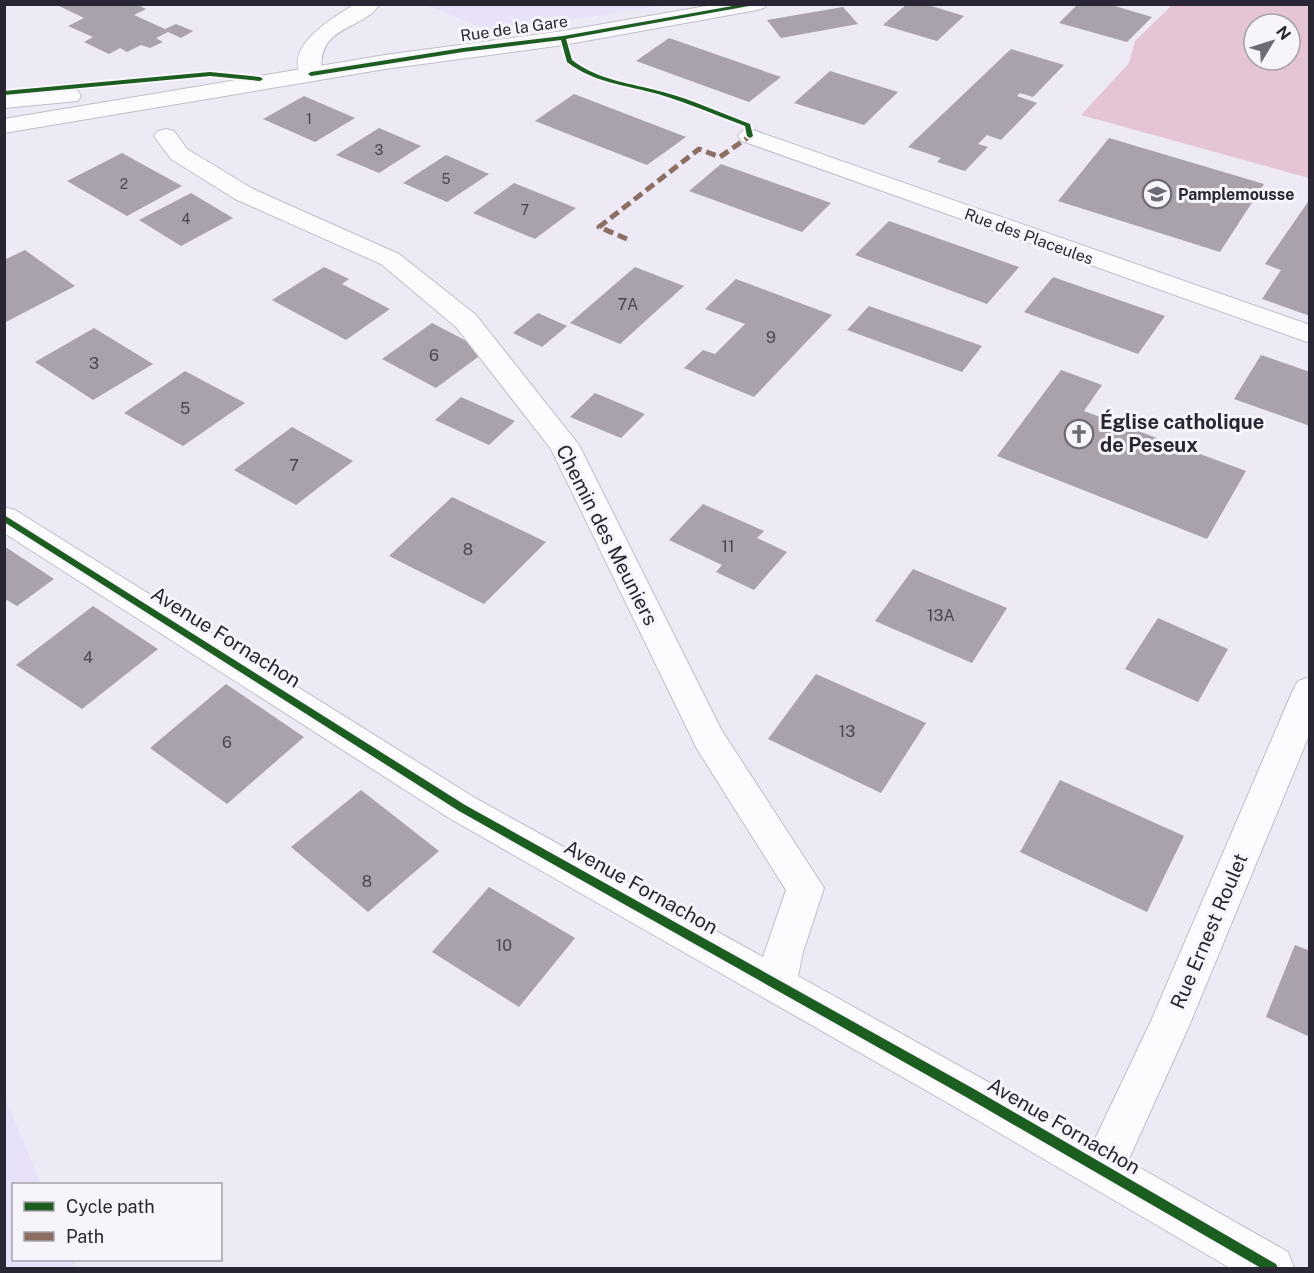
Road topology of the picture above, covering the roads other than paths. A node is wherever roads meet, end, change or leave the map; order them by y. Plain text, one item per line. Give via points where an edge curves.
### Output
1 (370, 4) edge
2 (757, 4) edge
3 (310, 74) junction
4 (4, 101) edge
5 (4, 126) edge
6 (166, 136) dead end
7 (750, 136) dead end
8 (1310, 335) edge
9 (4, 518) edge
10 (1310, 690) edge
11 (777, 984) junction
12 (1103, 1169) junction
13 (1272, 1269) edge

1 - 3 street via 322,36 310,50
2 - 3 street, Rue de la Gare via 563,38
3 - 4 street, Rue de la Gare
3 - 5 street, Rue de la Gare
6 - 11 street, Chemin des Meuniers via 178,154 244,194 390,259 466,321 564,445 709,739 805,888
7 - 8 street, Rue des Placeules
9 - 11 street, Avenue Fornachon via 462,808
10 - 12 street, Rue Ernest Roulet via 1169,1026
11 - 12 street, Avenue Fornachon
12 - 13 street, Avenue Fornachon

